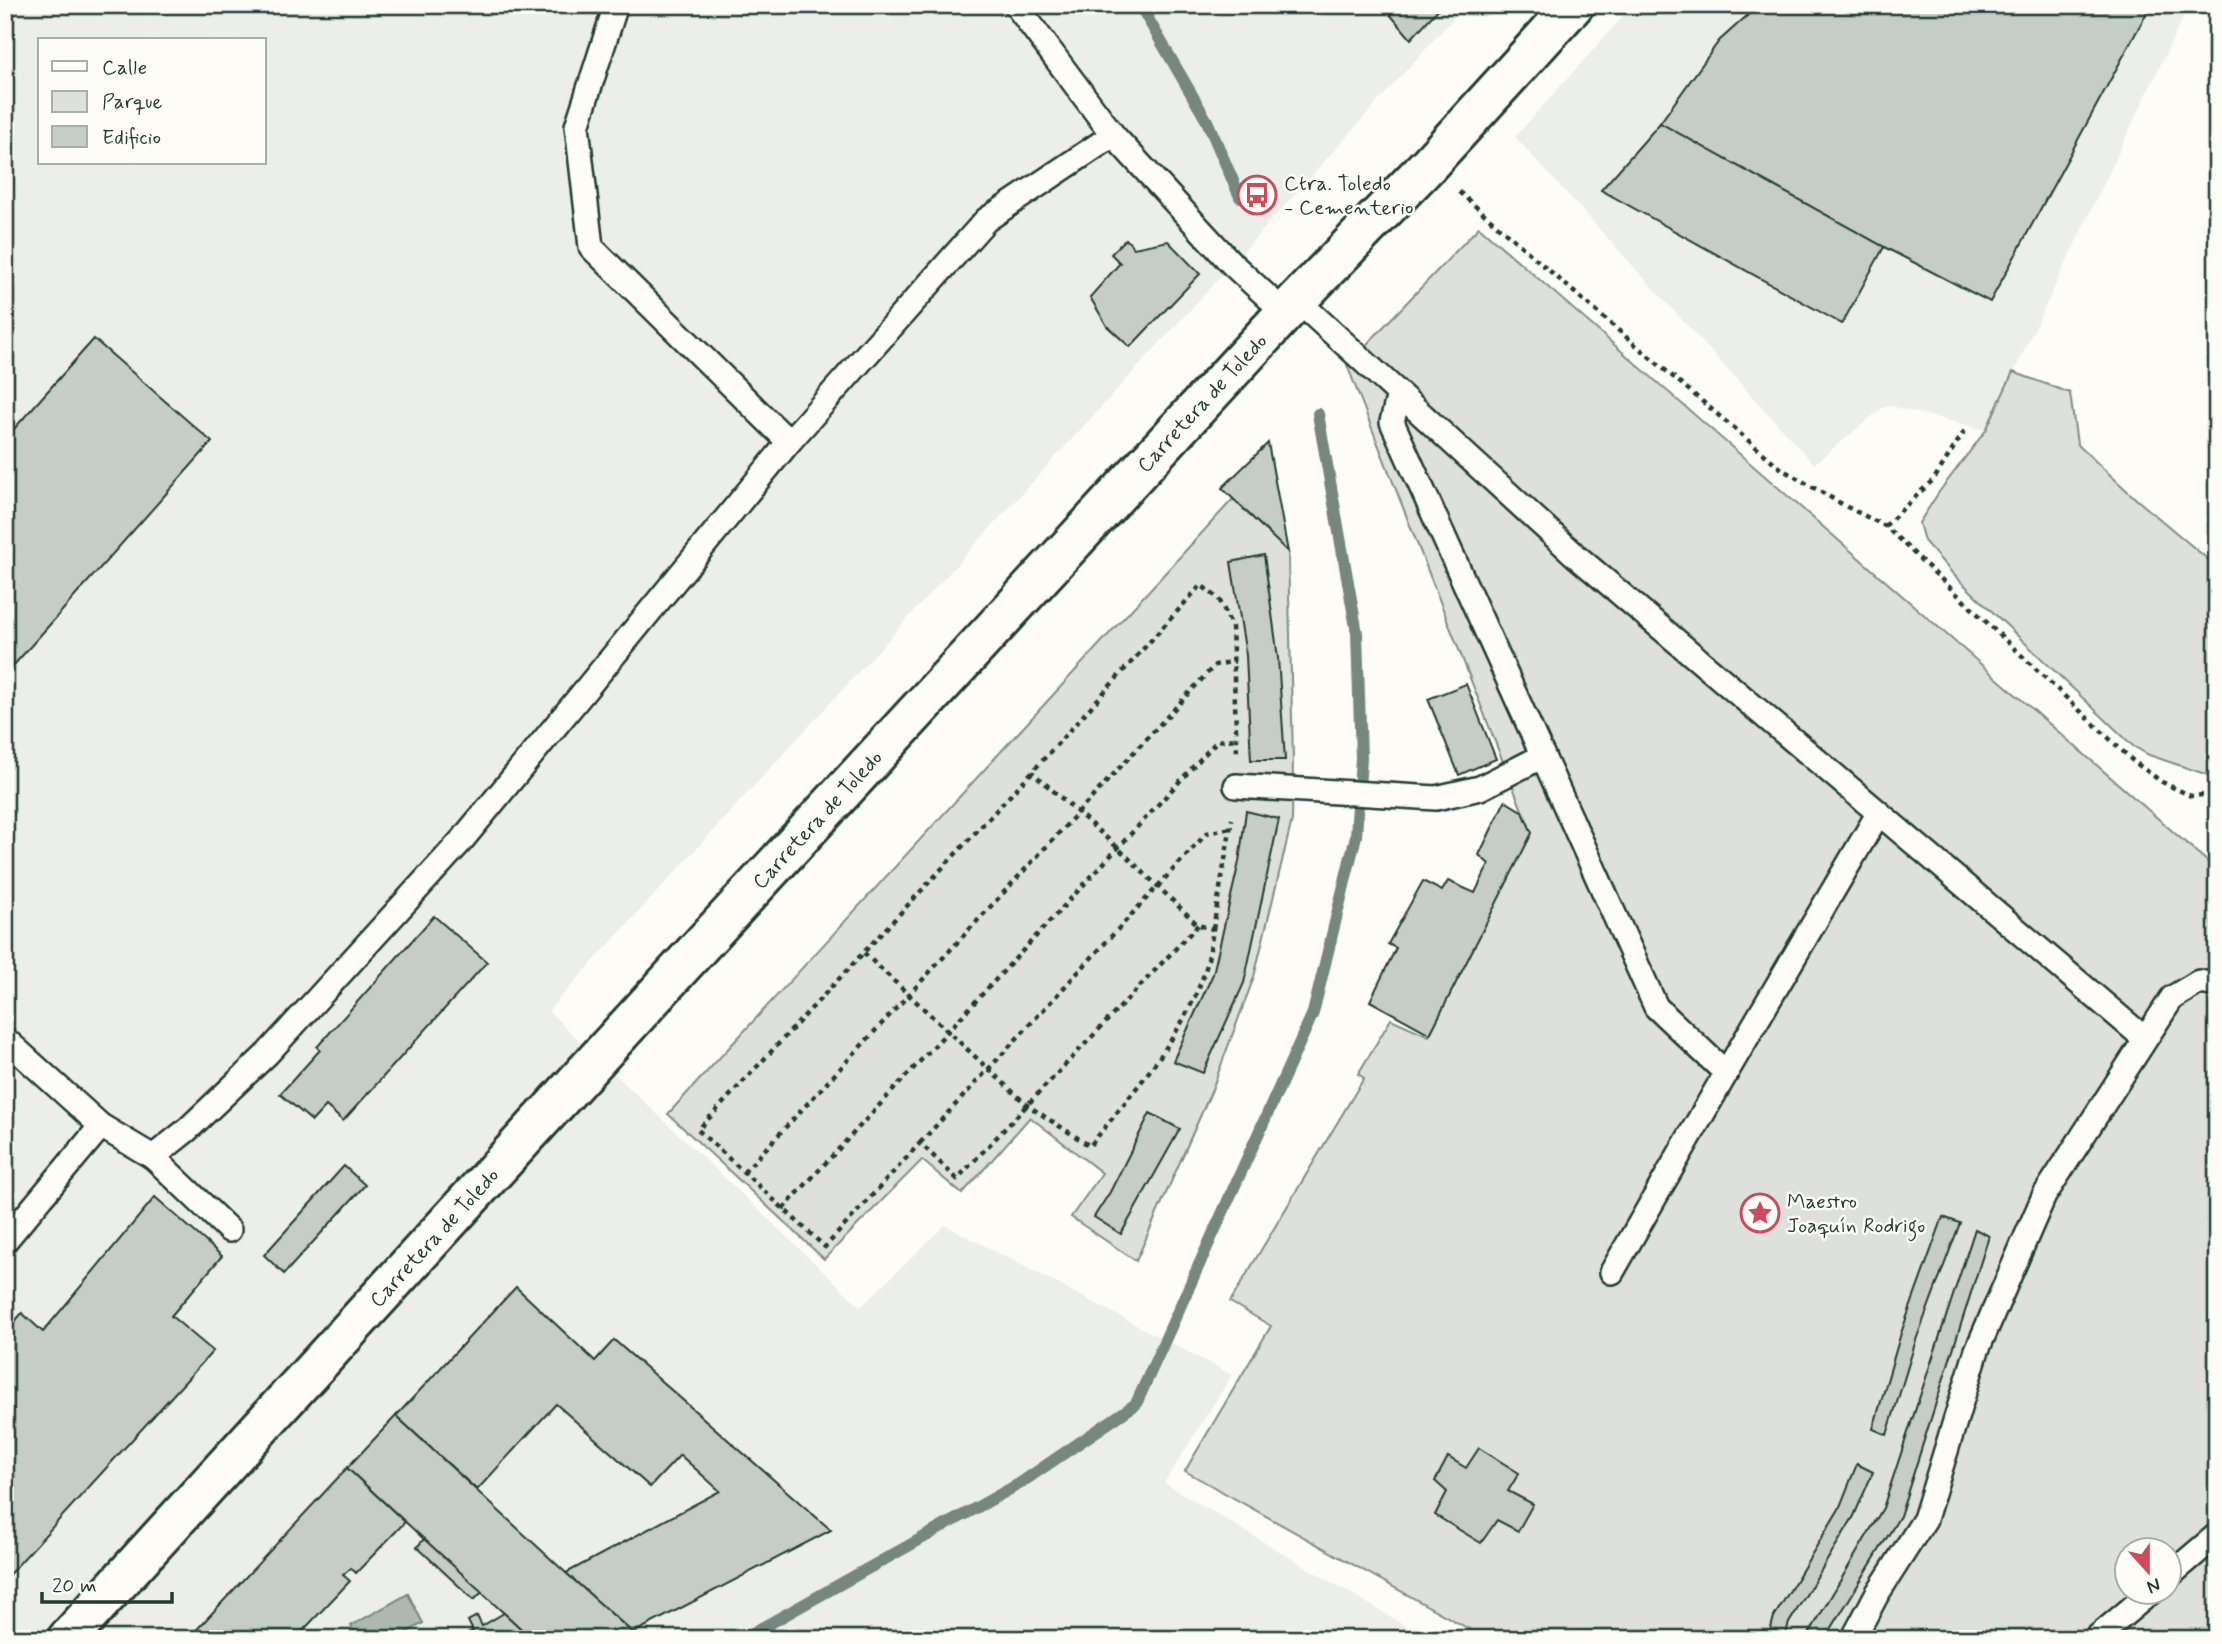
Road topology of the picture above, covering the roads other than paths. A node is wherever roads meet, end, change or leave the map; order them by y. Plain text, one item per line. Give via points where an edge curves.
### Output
1 (616, 5) edge
2 (1016, 5) edge
3 (1574, 5) edge
4 (1113, 135) junction
5 (1291, 306) junction
6 (1399, 394) junction
7 (789, 442) junction
8 (1543, 756) junction
9 (1236, 786) road end
10 (1878, 814) junction
11 (2217, 985) edge
12 (2144, 1038) junction
13 (5, 1039) edge
14 (1726, 1073) junction
15 (101, 1126) junction
16 (153, 1157) junction
17 (229, 1230) dead end
18 (5, 1241) edge
19 (1612, 1272) dead end
20 (2217, 1535) edge
21 (2184, 1563) edge
22 (2134, 1606) edge
23 (67, 1639) edge
24 (1853, 1639) edge
25 (2095, 1639) edge

1 - 7 lane via 577,126 591,247
2 - 4 lane
3 - 5 street, Carretera de Toledo
4 - 5 lane via 1232,264
4 - 7 lane via 986,219
5 - 6 lane
5 - 23 street, Carretera de Toledo
6 - 8 lane via 1392,422
6 - 10 lane via 1575,555
7 - 16 lane via 462,840 267,1054
8 - 9 lane via 1480,788 1436,799
8 - 14 lane via 1656,1007
10 - 12 lane
10 - 14 lane
11 - 12 lane via 2199,982 2172,998
12 - 24 lane via 2044,1196 1977,1350 1924,1519
13 - 15 lane
14 - 19 lane
15 - 16 lane
15 - 18 lane
16 - 17 lane
20 - 21 lane
22 - 25 lane

